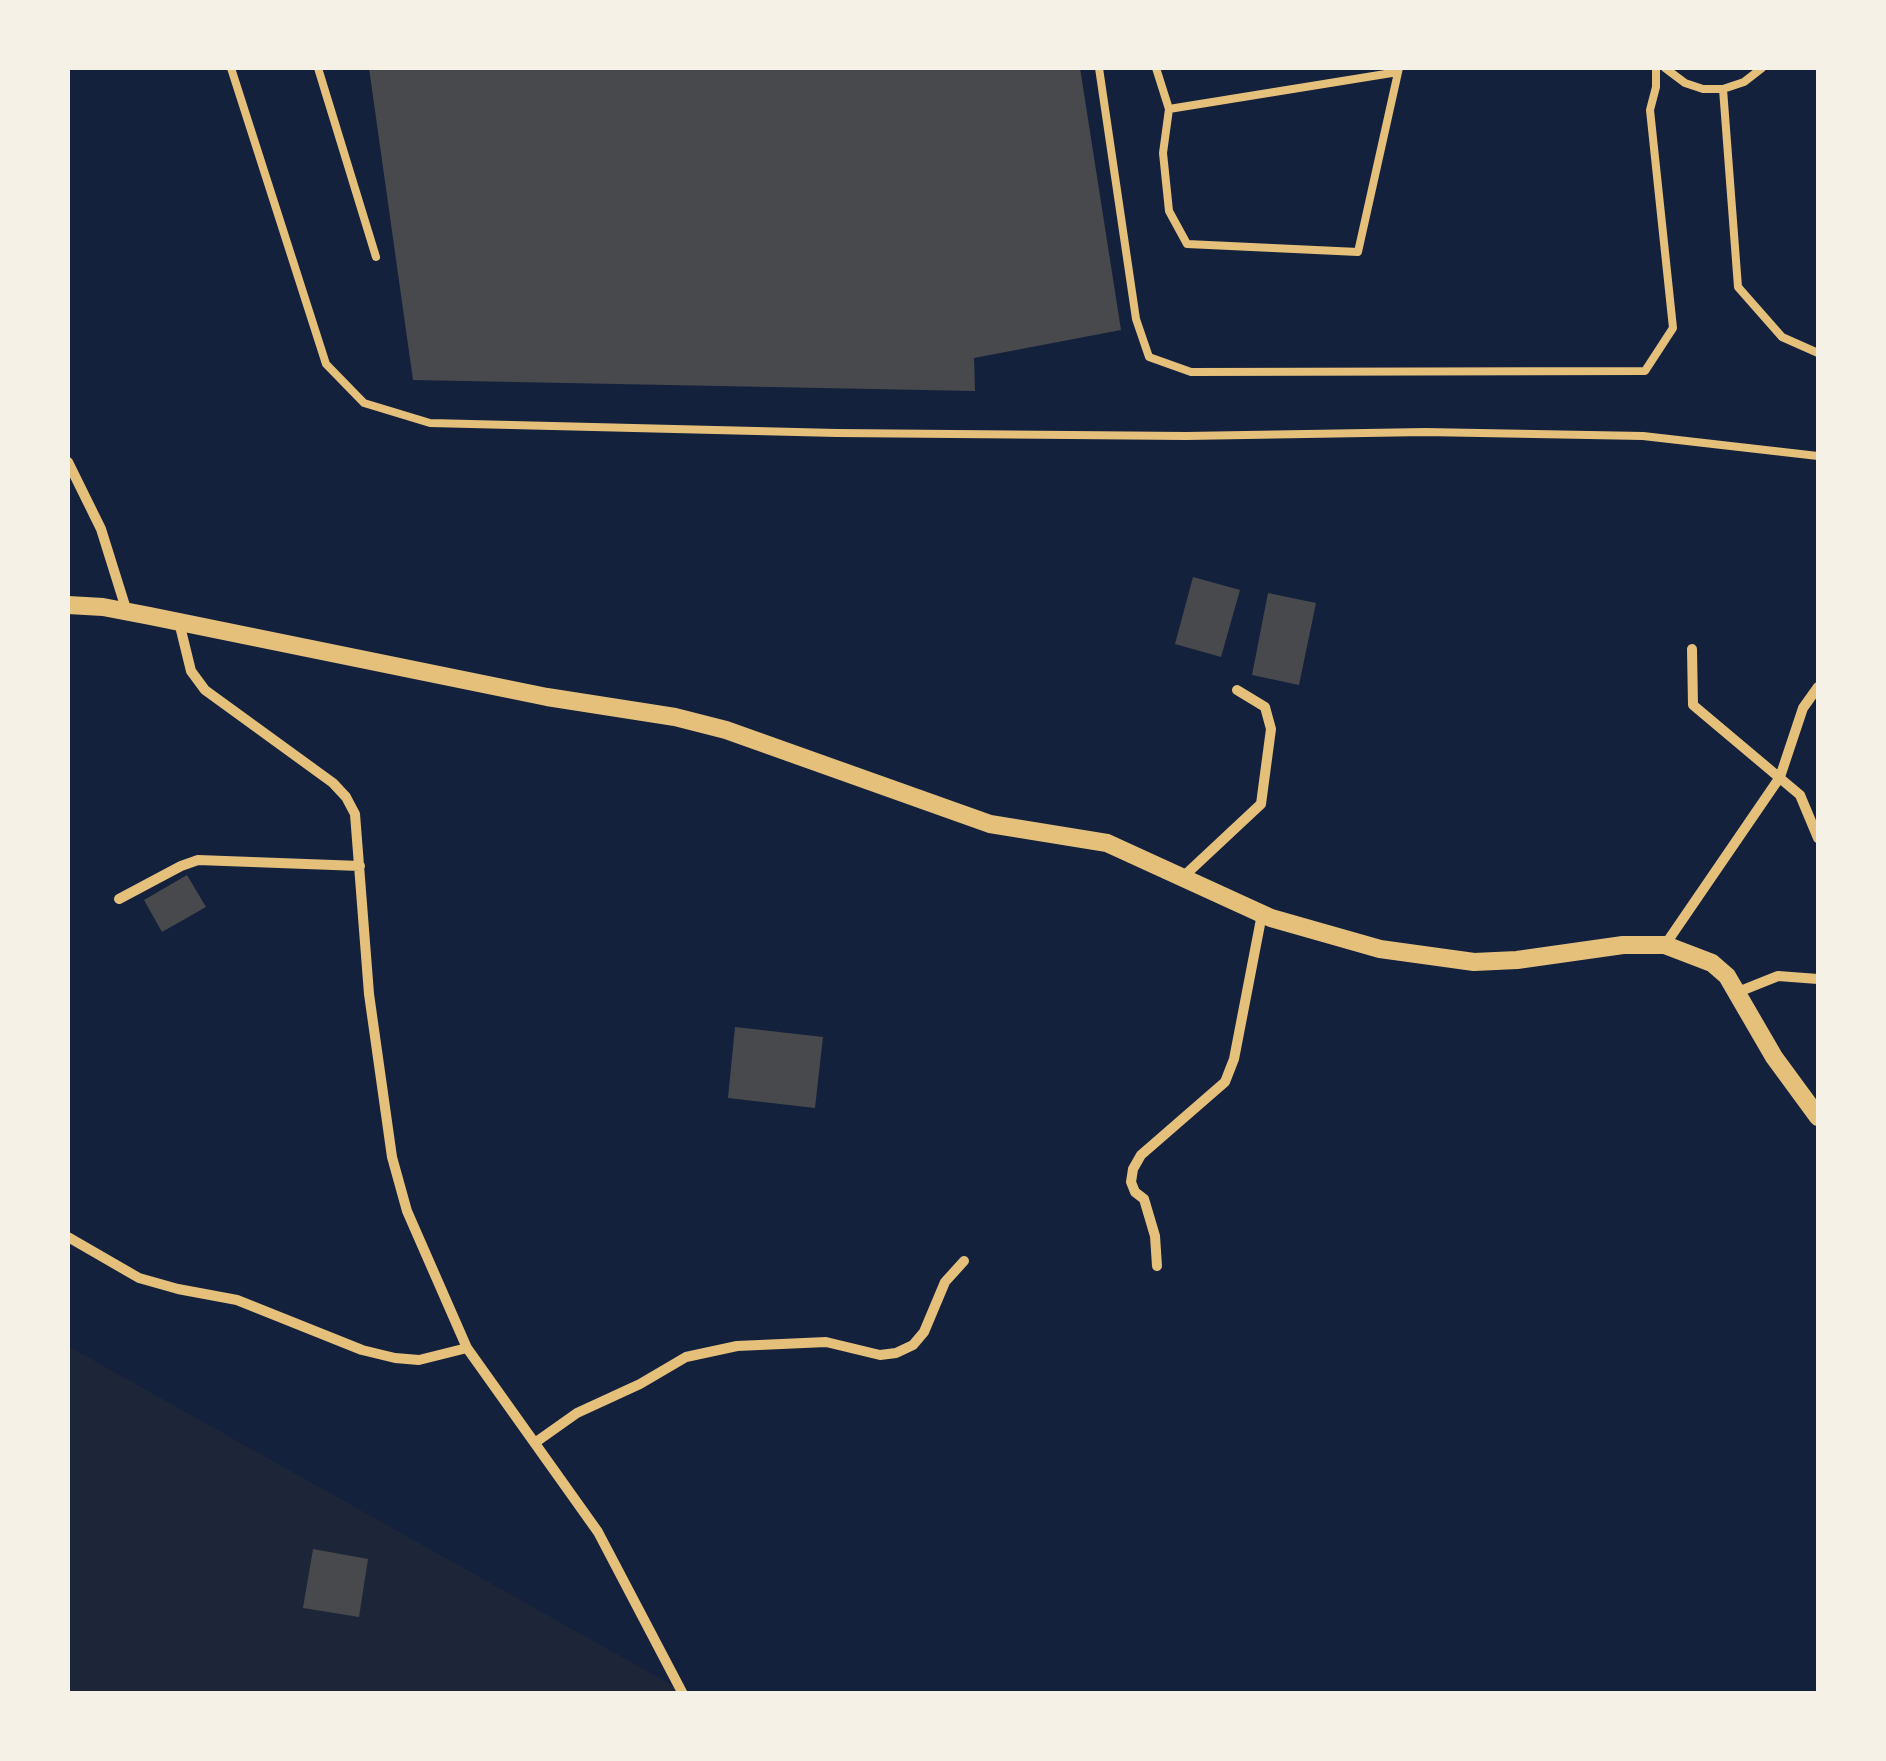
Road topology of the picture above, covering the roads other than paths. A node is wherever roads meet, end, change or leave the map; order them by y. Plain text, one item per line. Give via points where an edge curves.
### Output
1 (231, 68) edge
2 (318, 68) edge
3 (1099, 68) edge
4 (1156, 68) edge
5 (1656, 68) edge
6 (1665, 68) edge
7 (1762, 68) edge
8 (1399, 70) edge
9 (1723, 89) junction
10 (1169, 109) junction
11 (376, 257) dead end
12 (1818, 354) edge
13 (1818, 456) edge
14 (68, 462) edge
15 (68, 606) edge
16 (127, 612) junction
17 (179, 622) junction
18 (1692, 648) dead end
19 (1818, 688) edge
20 (1237, 690) dead end
21 (1780, 777) junction
22 (1818, 838) edge
23 (360, 866) junction
24 (1184, 876) junction
25 (119, 899) dead end
26 (1262, 914) junction
27 (1665, 945) junction
28 (1818, 979) edge
29 (1738, 992) junction
30 (1818, 1117) edge
31 (68, 1237) edge
32 (964, 1262) dead end
33 (1157, 1266) dead end
34 (466, 1348) junction
35 (536, 1442) junction
36 (683, 1694) edge

1 - 13 lane via 326,364 364,403 430,422 837,433 1643,436
2 - 11 lane
3 - 5 lane via 1136,320 1149,358 1191,372 1230,372 1645,371 1673,328 1650,110
4 - 10 lane
6 - 9 lane via 1685,83
7 - 9 lane
8 - 10 lane
8 - 10 lane via 1358,252 1187,244 1169,211 1163,153
9 - 12 lane via 1738,287 1782,337
14 - 16 street via 102,528
15 - 16 street
16 - 17 street
17 - 23 street via 191,672 205,690 346,797 358,829
17 - 24 street via 676,717 990,824 1107,843
18 - 21 street via 1693,705
19 - 21 street via 1803,708
20 - 24 street via 1264,708 1271,730 1261,804
21 - 22 street via 1800,795
21 - 27 street
23 - 25 street via 198,860
23 - 34 street via 369,994 398,1187
24 - 26 street
26 - 27 street via 1328,936 1456,960
26 - 33 street via 1224,1082 1140,1155 1133,1169 1134,1192 1144,1200 1155,1236
27 - 29 street via 1712,963
28 - 29 street via 1778,976
29 - 30 street via 1774,1058
31 - 34 street via 139,1278 237,1300 362,1350 420,1360
32 - 35 street via 946,1282 924,1332 896,1354 826,1342 737,1346 686,1357 577,1413
34 - 35 street
35 - 36 street via 598,1532

